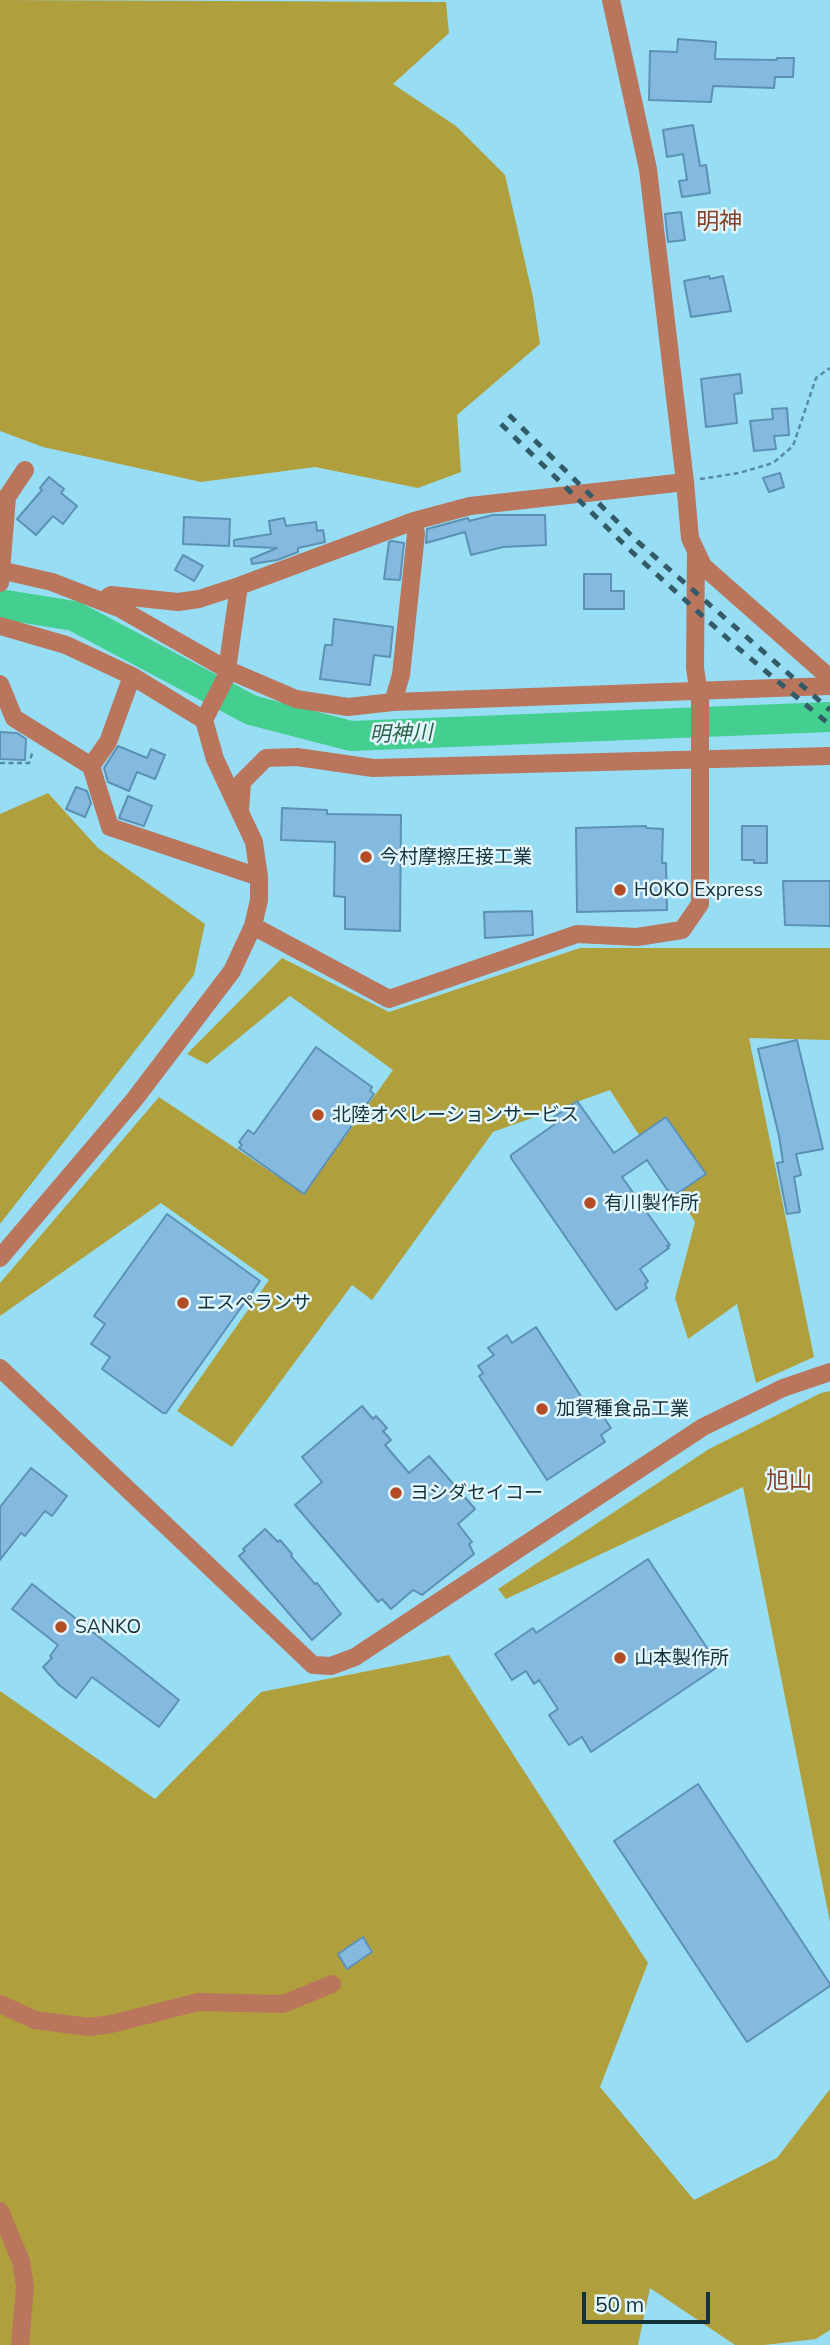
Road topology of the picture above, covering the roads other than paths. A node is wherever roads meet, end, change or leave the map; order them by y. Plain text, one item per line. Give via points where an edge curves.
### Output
1 (611, 0) edge
2 (25, 470) dead end
3 (685, 482) junction
4 (414, 521) junction
5 (2, 549) edge
6 (696, 552) junction
7 (1, 574) edge
8 (239, 586) junction
9 (103, 601) junction
10 (0, 626) edge
11 (226, 673) junction
12 (132, 676) junction
13 (830, 678) edge
14 (0, 684) edge
15 (830, 686) edge
16 (699, 696) junction
17 (393, 702) junction
18 (204, 720) junction
19 (701, 750) junction
20 (830, 756) edge
21 (91, 766) junction
22 (240, 811) junction
23 (259, 877) junction
24 (253, 926) junction
25 (0, 1258) edge
26 (0, 1368) edge
27 (830, 1372) edge
28 (332, 1984) dead end
29 (0, 2004) edge
30 (0, 2211) edge
31 (20, 2345) edge

1 - 3 street via 648,170
2 - 5 street via 7,497
3 - 4 street via 470,506
3 - 6 street via 690,538
4 - 8 street
4 - 17 street via 401,675
5 - 7 street
6 - 13 street via 703,566
6 - 16 street
7 - 9 street via 52,582
8 - 9 street via 178,602 111,595
8 - 11 street
9 - 11 street
10 - 12 street via 66,645
11 - 17 street via 296,699 348,707
11 - 18 street
12 - 18 street
12 - 21 street via 107,742
14 - 21 street via 14,718
15 - 16 street
16 - 17 street
16 - 19 street
18 - 22 street via 215,759
19 - 20 street
19 - 22 street via 373,768 297,757 266,758 242,782
19 - 24 street via 701,904 682,930 637,937 577,934 389,999
21 - 23 street via 110,827
22 - 23 street via 254,842
23 - 24 street
24 - 25 street via 232,971 134,1100
26 - 27 street via 313,1665 331,1666 355,1657 703,1427 783,1388
28 - 29 street via 283,2004 198,2002 89,2027 35,2020
30 - 31 street via 21,2261 25,2287

